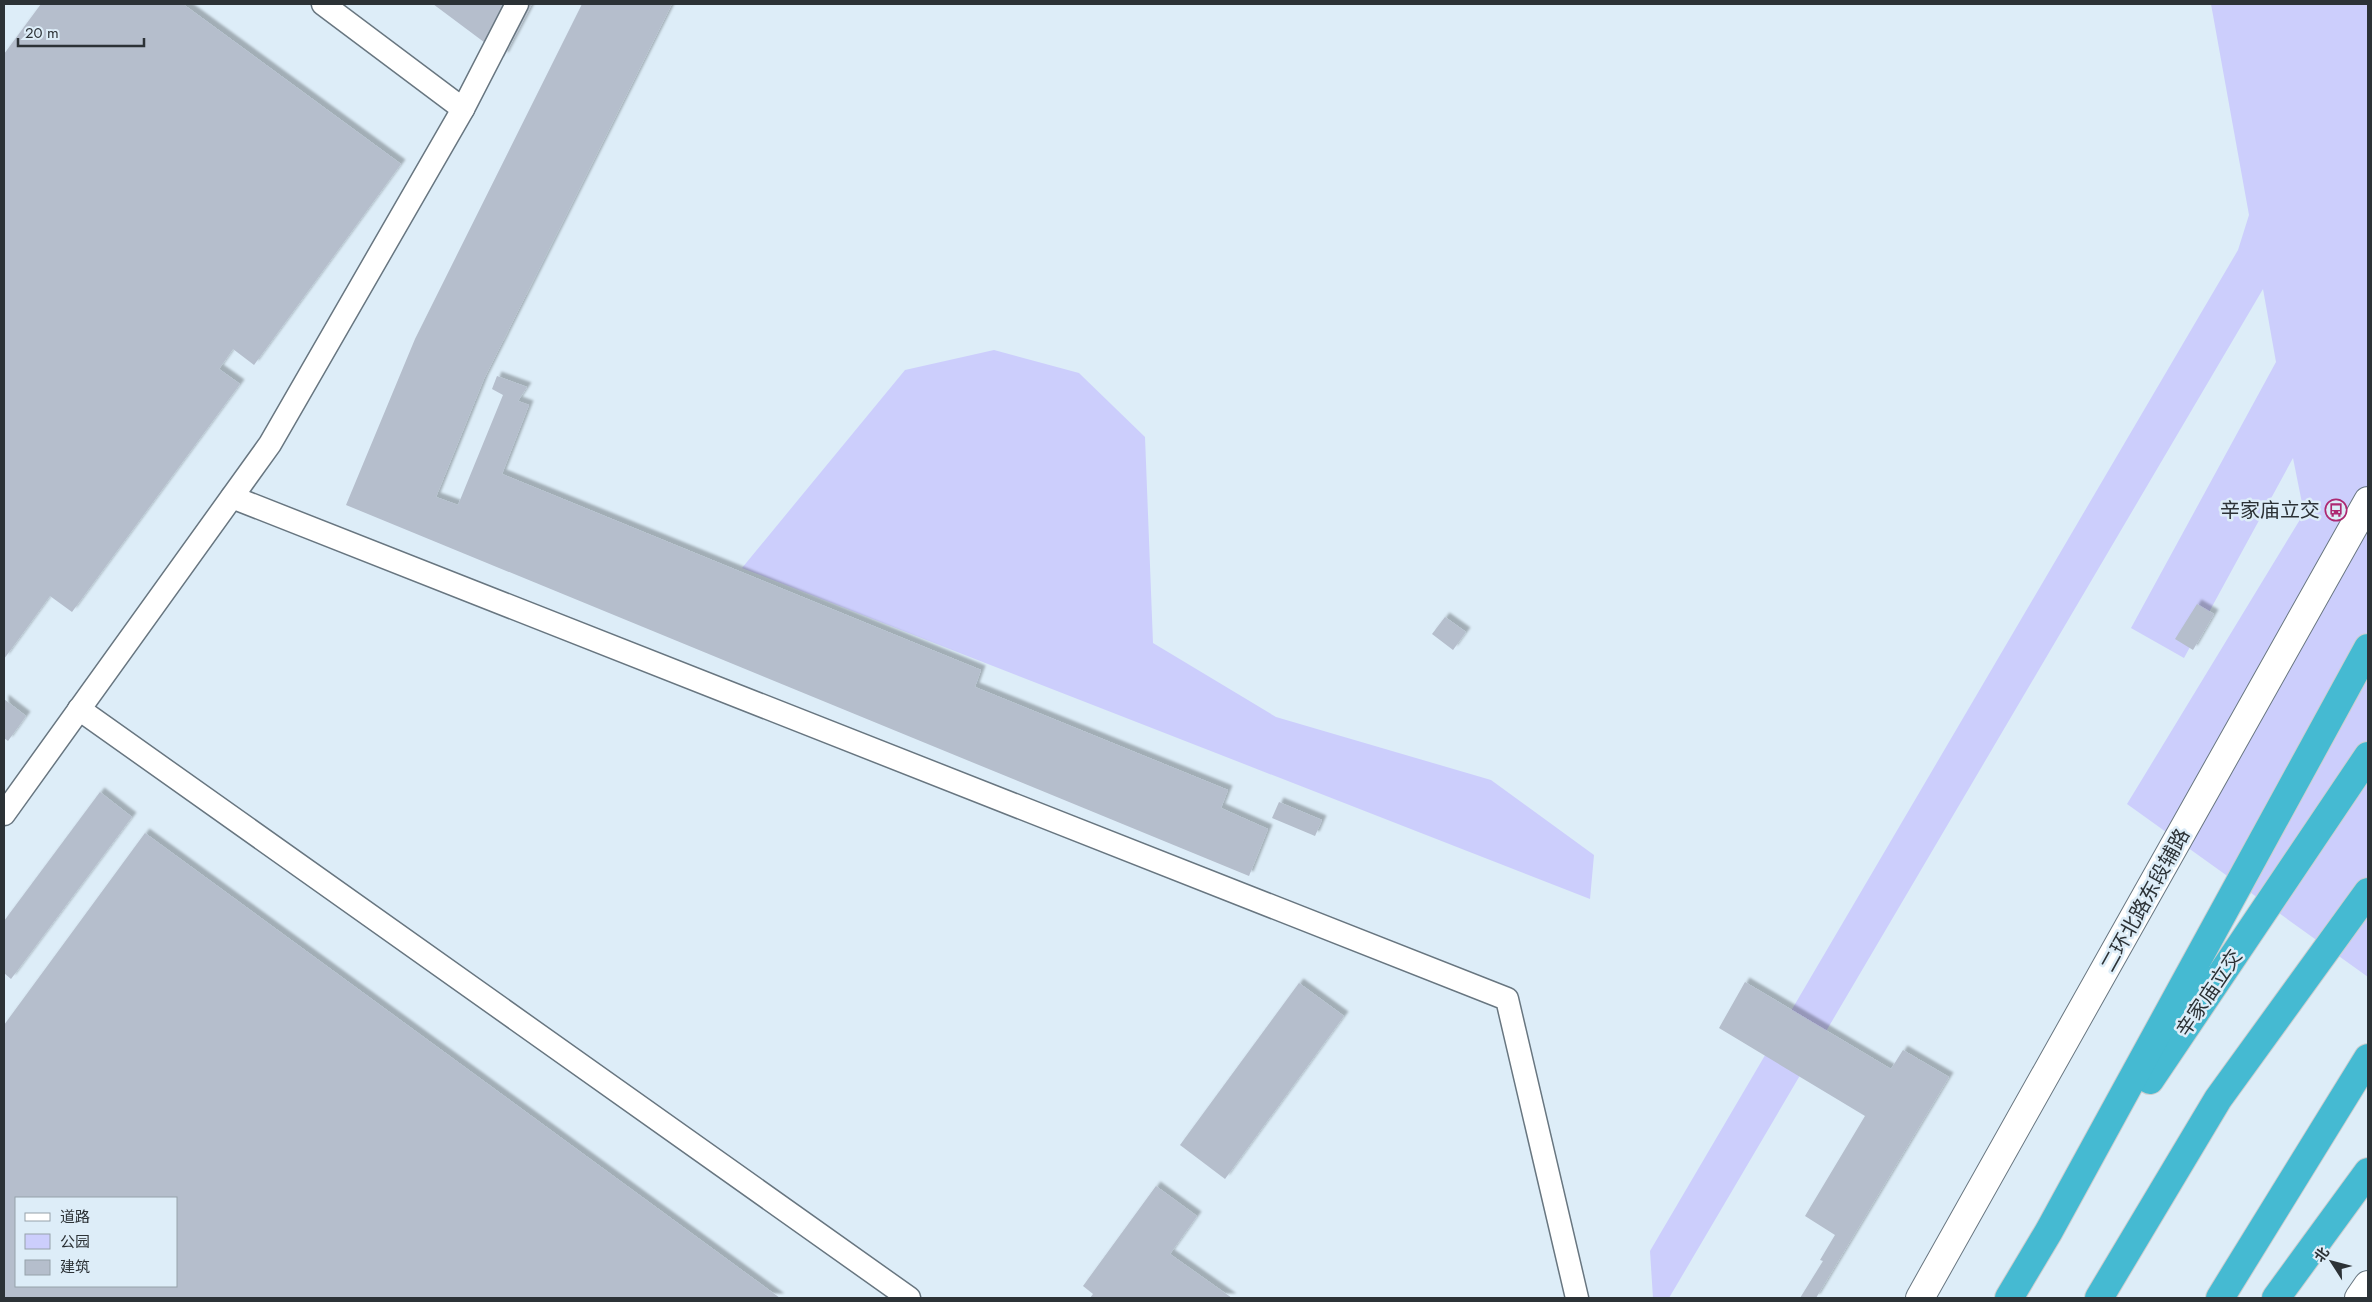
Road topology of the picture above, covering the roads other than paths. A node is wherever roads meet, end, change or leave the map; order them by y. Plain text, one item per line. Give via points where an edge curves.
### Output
1 (323, 4) edge
2 (517, 4) edge
3 (463, 109) junction
4 (232, 497) junction
5 (2368, 501) edge
6 (2368, 648) edge
7 (79, 709) junction
8 (2368, 756) edge
9 (4, 814) edge
10 (2368, 892) edge
11 (2368, 1058) edge
12 (2368, 1172) edge
13 (2049, 1231) junction
14 (2368, 1285) edge
15 (909, 1298) edge
16 (1577, 1298) edge
17 (1920, 1298) edge
18 (2009, 1298) edge
19 (2099, 1298) edge
20 (2220, 1298) edge
21 (2276, 1298) edge
22 (2359, 1298) edge

1 - 3 lane
2 - 3 lane
3 - 4 lane via 270,444
4 - 7 lane
4 - 16 lane via 1507,999
5 - 17 main road, 二环北路东段辅路
6 - 13 highway
7 - 9 lane
7 - 15 lane
8 - 13 highway, 辛家庙立交
10 - 19 highway via 2218,1099
11 - 20 highway
12 - 21 highway
13 - 18 highway
14 - 22 main road

